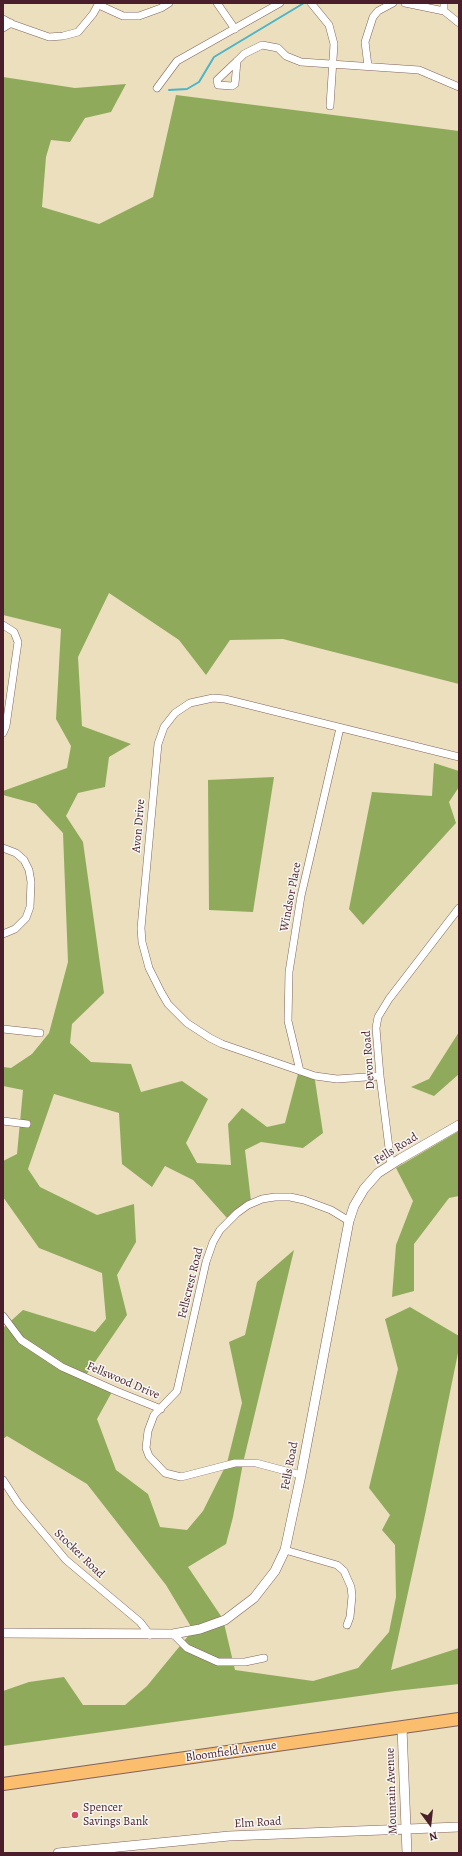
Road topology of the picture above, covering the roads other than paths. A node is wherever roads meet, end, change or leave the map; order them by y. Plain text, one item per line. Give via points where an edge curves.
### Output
1 (169, 3) edge
2 (217, 3) edge
3 (280, 3) edge
4 (311, 3) edge
5 (393, 3) edge
6 (405, 3) edge
7 (444, 3) edge
8 (99, 4) edge
9 (444, 11) junction
10 (3, 19) edge
11 (11, 23) junction
12 (459, 23) edge
13 (3, 28) edge
14 (235, 29) junction
15 (237, 61) dead end
16 (333, 63) junction
17 (368, 66) junction
18 (459, 87) edge
19 (157, 88) dead end
20 (330, 106) dead end
21 (3, 625) edge
22 (340, 728) junction
23 (3, 733) edge
24 (459, 757) edge
25 (3, 848) edge
26 (459, 908) edge
27 (3, 934) edge
28 (3, 1029) edge
29 (40, 1034) dead end
30 (300, 1071) junction
31 (380, 1076) junction
32 (3, 1121) edge
33 (27, 1124) dead end
34 (459, 1125) edge
35 (391, 1164) junction
36 (349, 1221) junction
37 (3, 1316) edge
38 (161, 1409) junction
39 (301, 1475) junction
40 (3, 1480) edge
41 (285, 1550) junction
42 (347, 1625) dead end
43 (3, 1633) edge
44 (173, 1634) junction
45 (150, 1635) junction
46 (264, 1658) dead end
47 (459, 1720) edge
48 (402, 1728) junction
49 (3, 1784) edge
50 (459, 1827) edge
51 (406, 1830) junction
52 (58, 1853) edge
53 (407, 1853) edge

1 - 8 street via 139,16 122,16
2 - 14 street
3 - 14 street
4 - 16 street via 329,25 334,44
5 - 17 street via 373,16 365,42
6 - 9 street
7 - 9 street
8 - 11 street via 78,32 63,36 49,37
9 - 12 street
10 - 11 street
11 - 13 street
14 - 19 street via 177,60
15 - 16 street via 244,54 262,45 278,48 286,56 301,62
16 - 17 street
16 - 20 street
17 - 18 street via 419,70
21 - 23 street via 14,632 18,642
22 - 24 street, Avon Drive
22 - 30 street, Windsor Place via 301,896 289,972 288,1021
22 - 30 street, Avon Drive via 225,699 207,698 190,703 171,718 161,733 157,750 141,928 145,955 153,978 168,1004 198,1031 222,1044
25 - 27 street via 16,853 24,860 31,882 30,907 26,918 15,930
26 - 31 street, Devon Road via 378,1017 376,1028
28 - 29 street
30 - 31 street, Avon Drive via 337,1079
31 - 35 street, Devon Road
32 - 33 street
34 - 35 street, Fells Road
35 - 36 street, Fells Road via 364,1189
36 - 38 street, Fellscrest Road via 331,1210 283,1196 255,1202 242,1209 220,1230 208,1256 177,1391
36 - 39 street, Fells Road
37 - 38 street, Fellswood Drive via 21,1340 62,1367
38 - 39 street, Fellswood Drive via 154,1415 148,1430 146,1448 149,1456 165,1473 181,1477 235,1463 256,1463
39 - 41 street, Fells Road
40 - 45 street, Stocker Road via 18,1503 66,1560 140,1622
41 - 42 street via 337,1566 344,1572 352,1596
41 - 44 street, Fells Road via 262,1590 235,1614 214,1625
43 - 45 street, Fells Road
44 - 45 street, Fells Road
44 - 46 street via 187,1648 218,1662 245,1662
47 - 48 main road, Bloomfield Avenue
48 - 49 main road, Bloomfield Avenue
48 - 51 street, Mountain Avenue
50 - 51 street, Elm Road
51 - 52 street, Elm Road via 230,1836
51 - 53 street, Mountain Avenue

